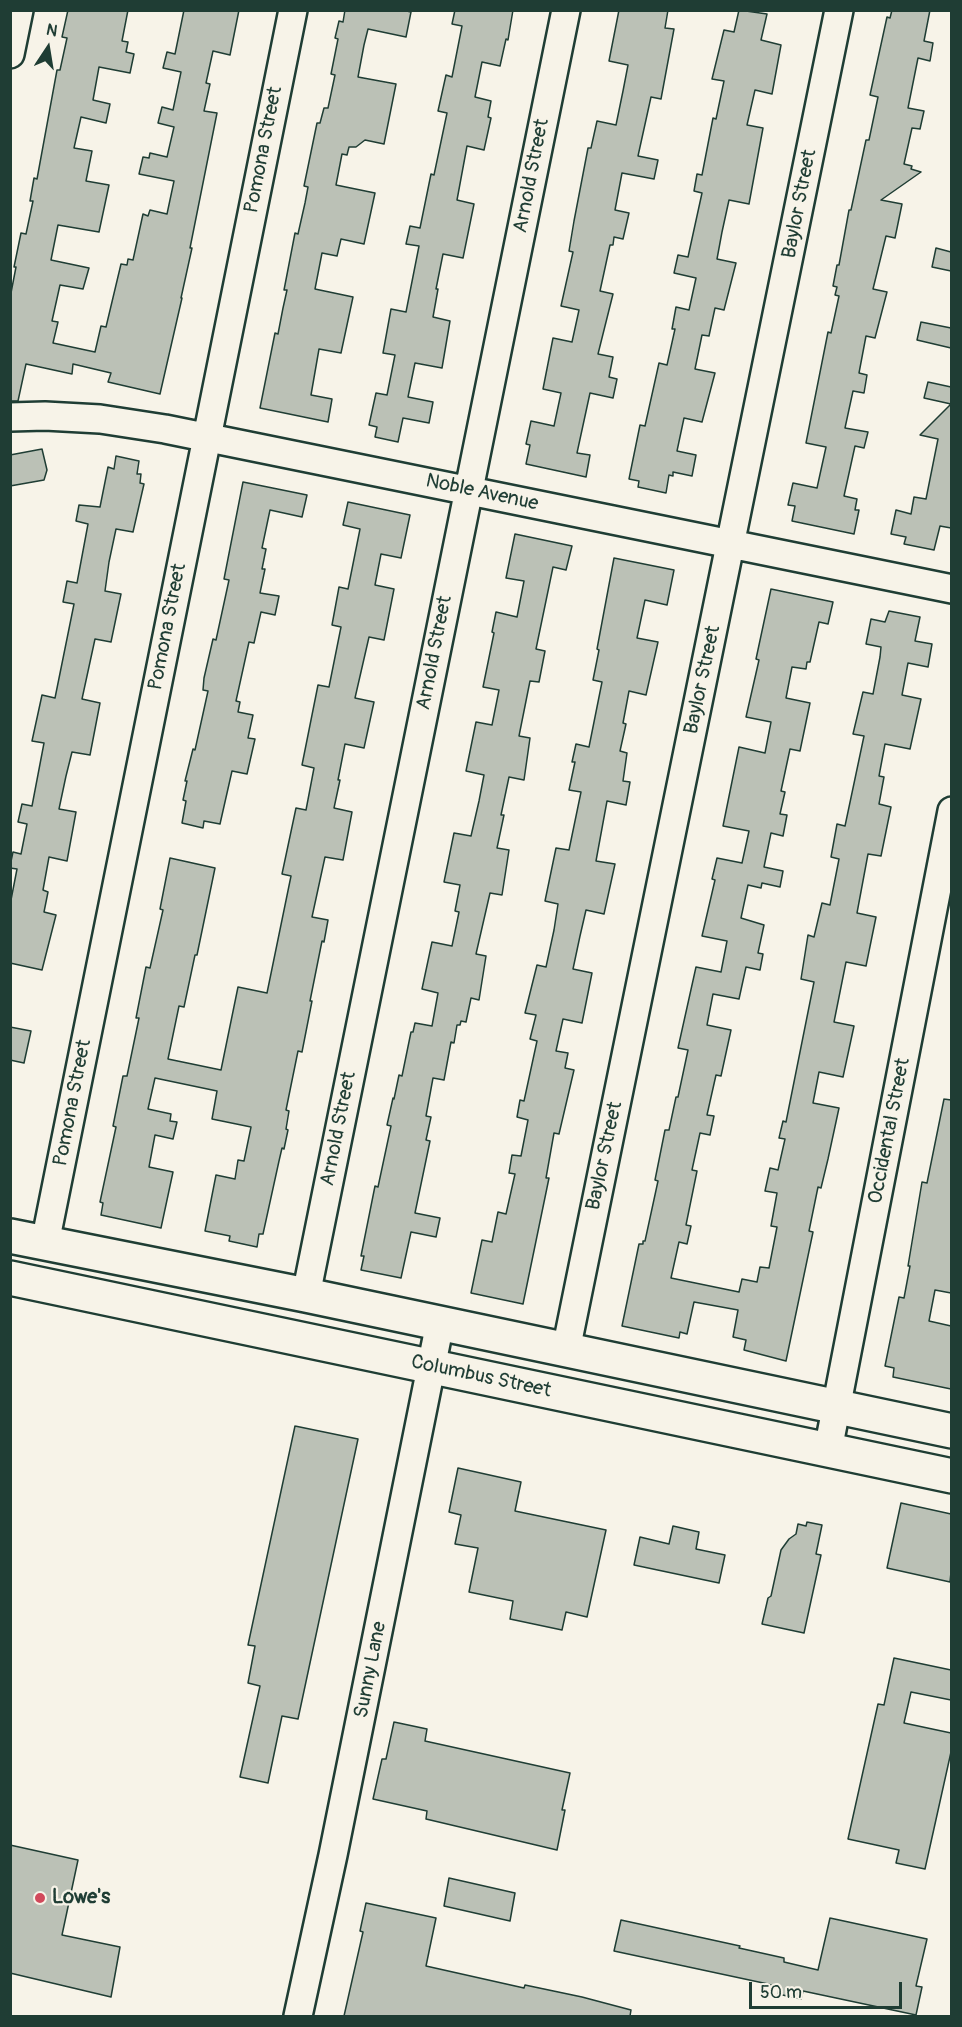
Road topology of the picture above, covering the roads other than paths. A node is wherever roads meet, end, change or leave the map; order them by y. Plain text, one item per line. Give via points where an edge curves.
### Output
1 (19, 10) edge
2 (293, 10) edge
3 (566, 10) edge
4 (839, 10) edge
5 (10, 54) edge
6 (10, 417) edge
7 (206, 437) junction
8 (468, 490) junction
9 (731, 544) junction
10 (951, 589) edge
11 (951, 812) edge
12 (10, 1236) edge
13 (45, 1243) junction
14 (26, 1281) edge
15 (306, 1295) junction
16 (440, 1323) junction
17 (566, 1350) junction
18 (432, 1367) junction
19 (837, 1407) junction
20 (951, 1431) edge
21 (828, 1450) junction
22 (951, 1476) edge
23 (298, 2016) edge

1 - 5 street
2 - 7 street, Pomona Street
3 - 8 street, Arnold Street
4 - 9 street, Baylor Street
6 - 7 street, Noble Avenue via 100,419
7 - 8 street, Noble Avenue
7 - 13 street, Pomona Street
8 - 9 street, Noble Avenue
8 - 15 street, Arnold Street
9 - 10 street, Noble Avenue
9 - 17 street, Baylor Street
11 - 19 street, Occidental Street
12 - 13 main road
13 - 14 main road
13 - 15 main road
14 - 18 main road, Columbus Street
15 - 16 main road
16 - 17 main road
16 - 18 street, Sunny Lane
17 - 19 main road
18 - 21 main road, Columbus Street
18 - 23 street, Sunny Lane
19 - 20 main road
19 - 21 street, Occidental Street
21 - 22 main road, Columbus Street

